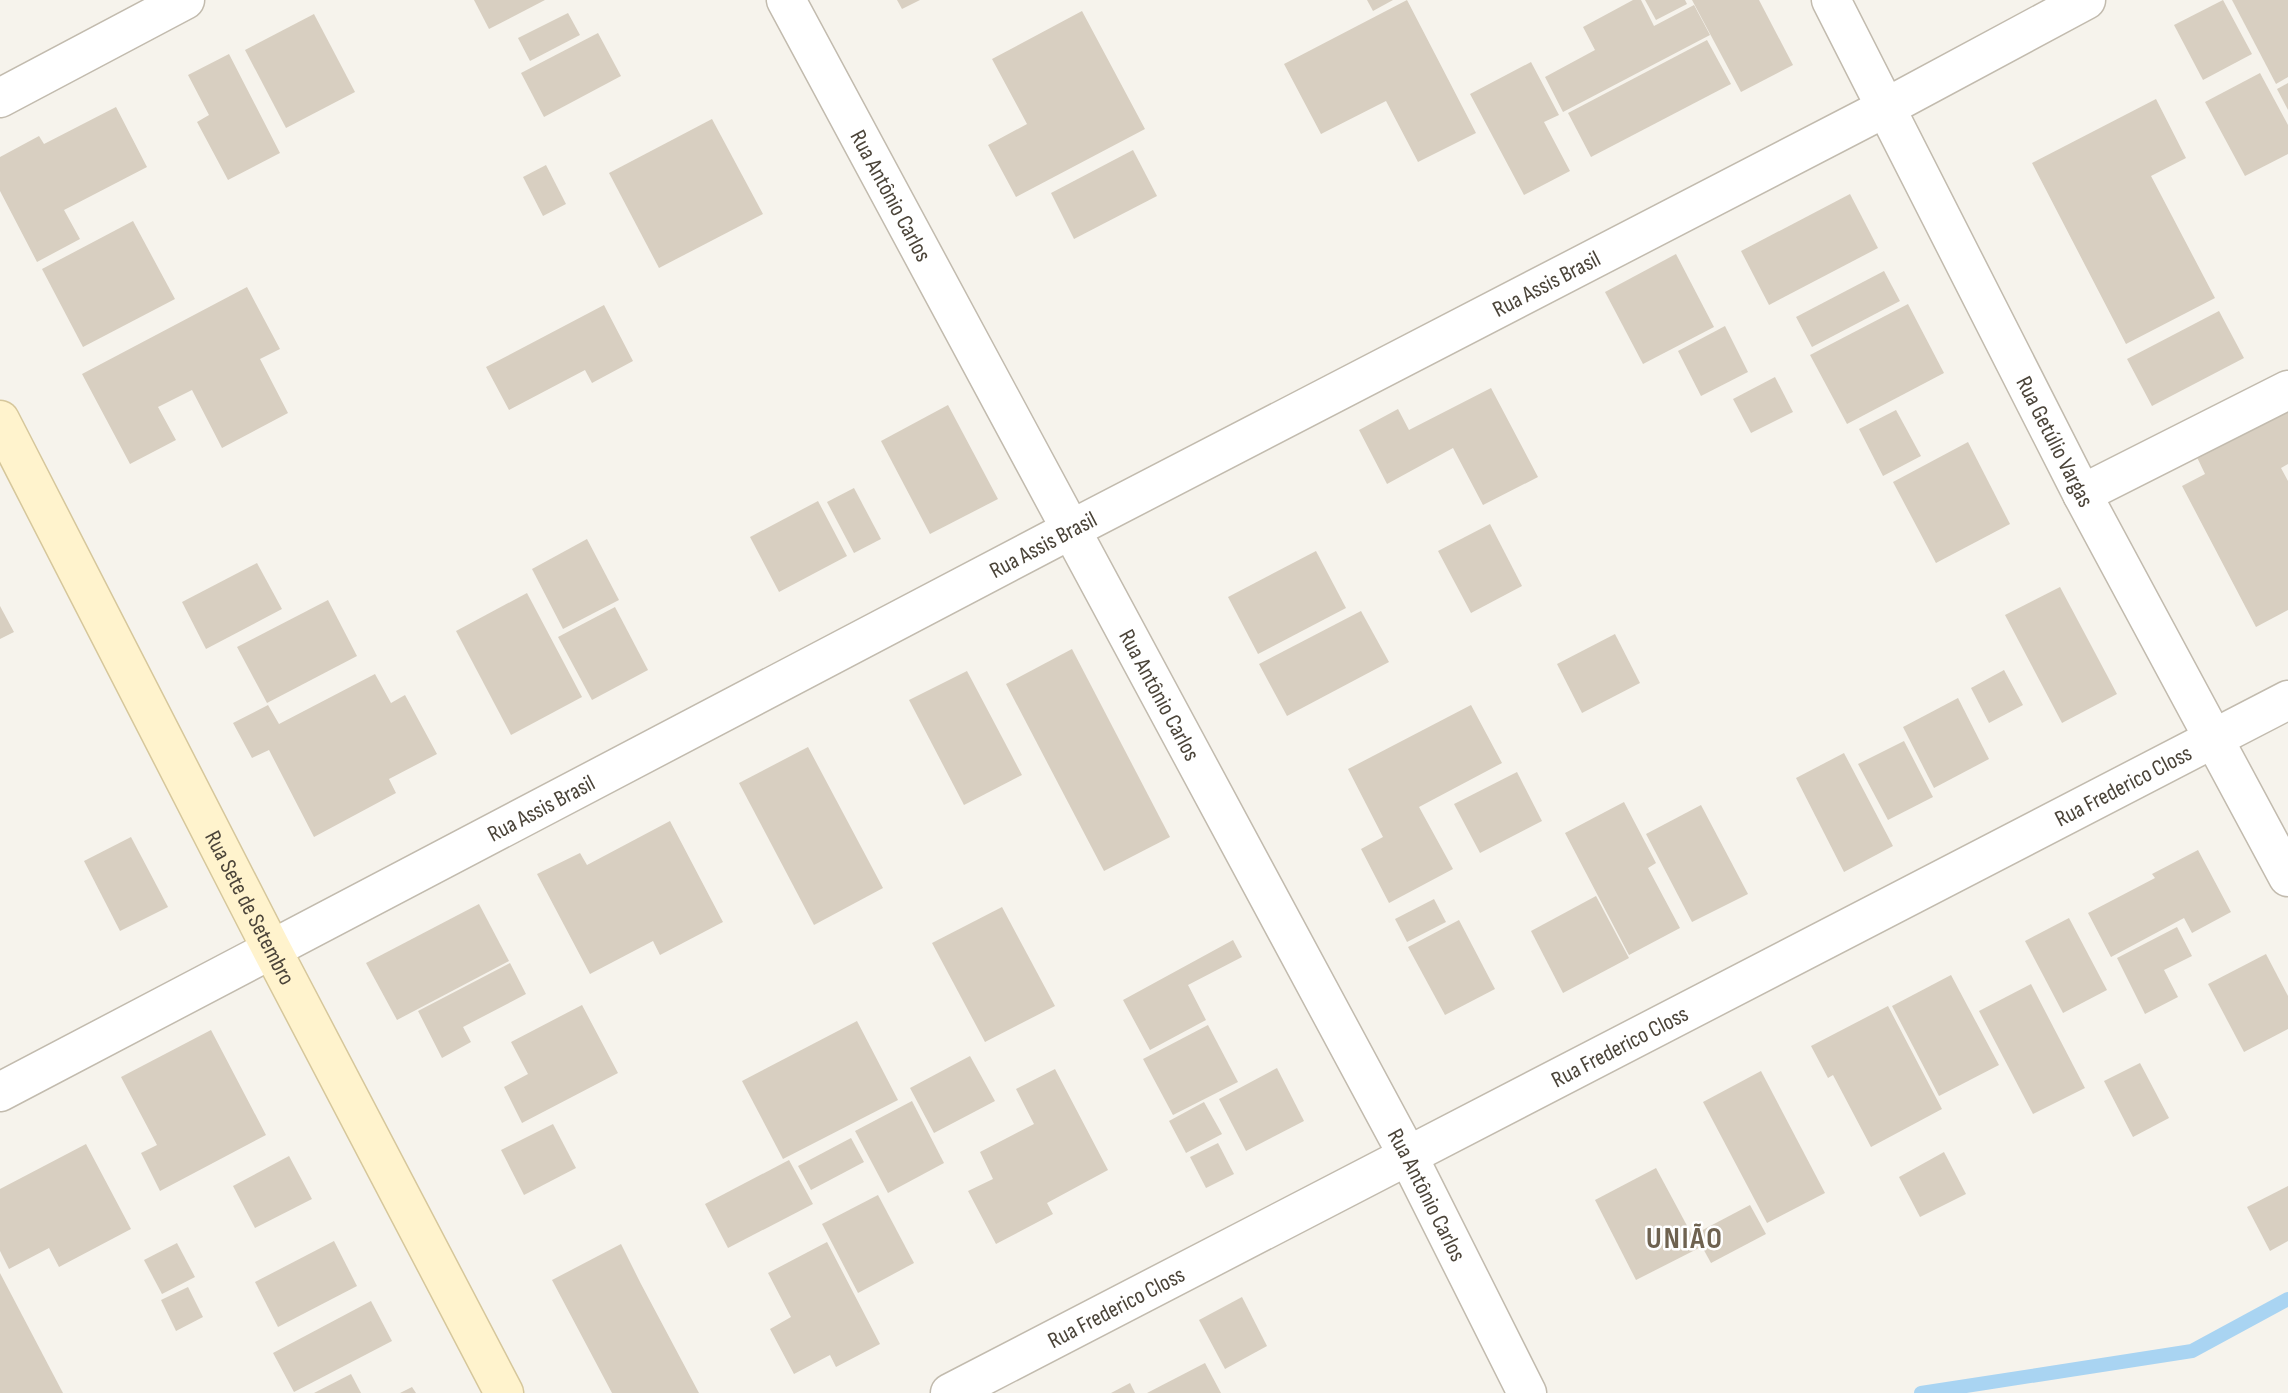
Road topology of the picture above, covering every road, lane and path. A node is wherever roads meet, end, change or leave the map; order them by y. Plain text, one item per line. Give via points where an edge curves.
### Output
1 (185, 0) edge
2 (786, 0) edge
3 (1831, 0) edge
4 (2086, 0) edge
5 (0, 98) edge
6 (1885, 108) junction
7 (2288, 390) edge
8 (0, 420) edge
9 (2082, 494) junction
10 (1072, 529) junction
11 (2288, 700) edge
12 (2213, 738) junction
13 (2288, 877) edge
14 (272, 950) junction
15 (0, 1091) edge
16 (1408, 1156) junction
17 (505, 1393) edge
18 (950, 1393) edge
19 (1527, 1393) edge

1 - 5 street
2 - 10 street, Rua Antônio Carlos
3 - 6 street, Rua Getúlio Vargas
4 - 6 street, Rua Assis Brasil
6 - 9 street, Rua Getúlio Vargas
6 - 10 street, Rua Assis Brasil
7 - 9 street
8 - 14 street, Rua Sete de Setembro
9 - 12 street, Rua Getúlio Vargas
10 - 14 street, Rua Assis Brasil
10 - 16 street, Rua Antônio Carlos
11 - 12 street, Rua Frederico Closs
12 - 13 street, Rua Getúlio Vargas
12 - 16 street, Rua Frederico Closs
14 - 15 street, Rua Assis Brasil
14 - 17 street, Rua Sete de Setembro
16 - 18 street, Rua Frederico Closs
16 - 19 street, Rua Antônio Carlos

